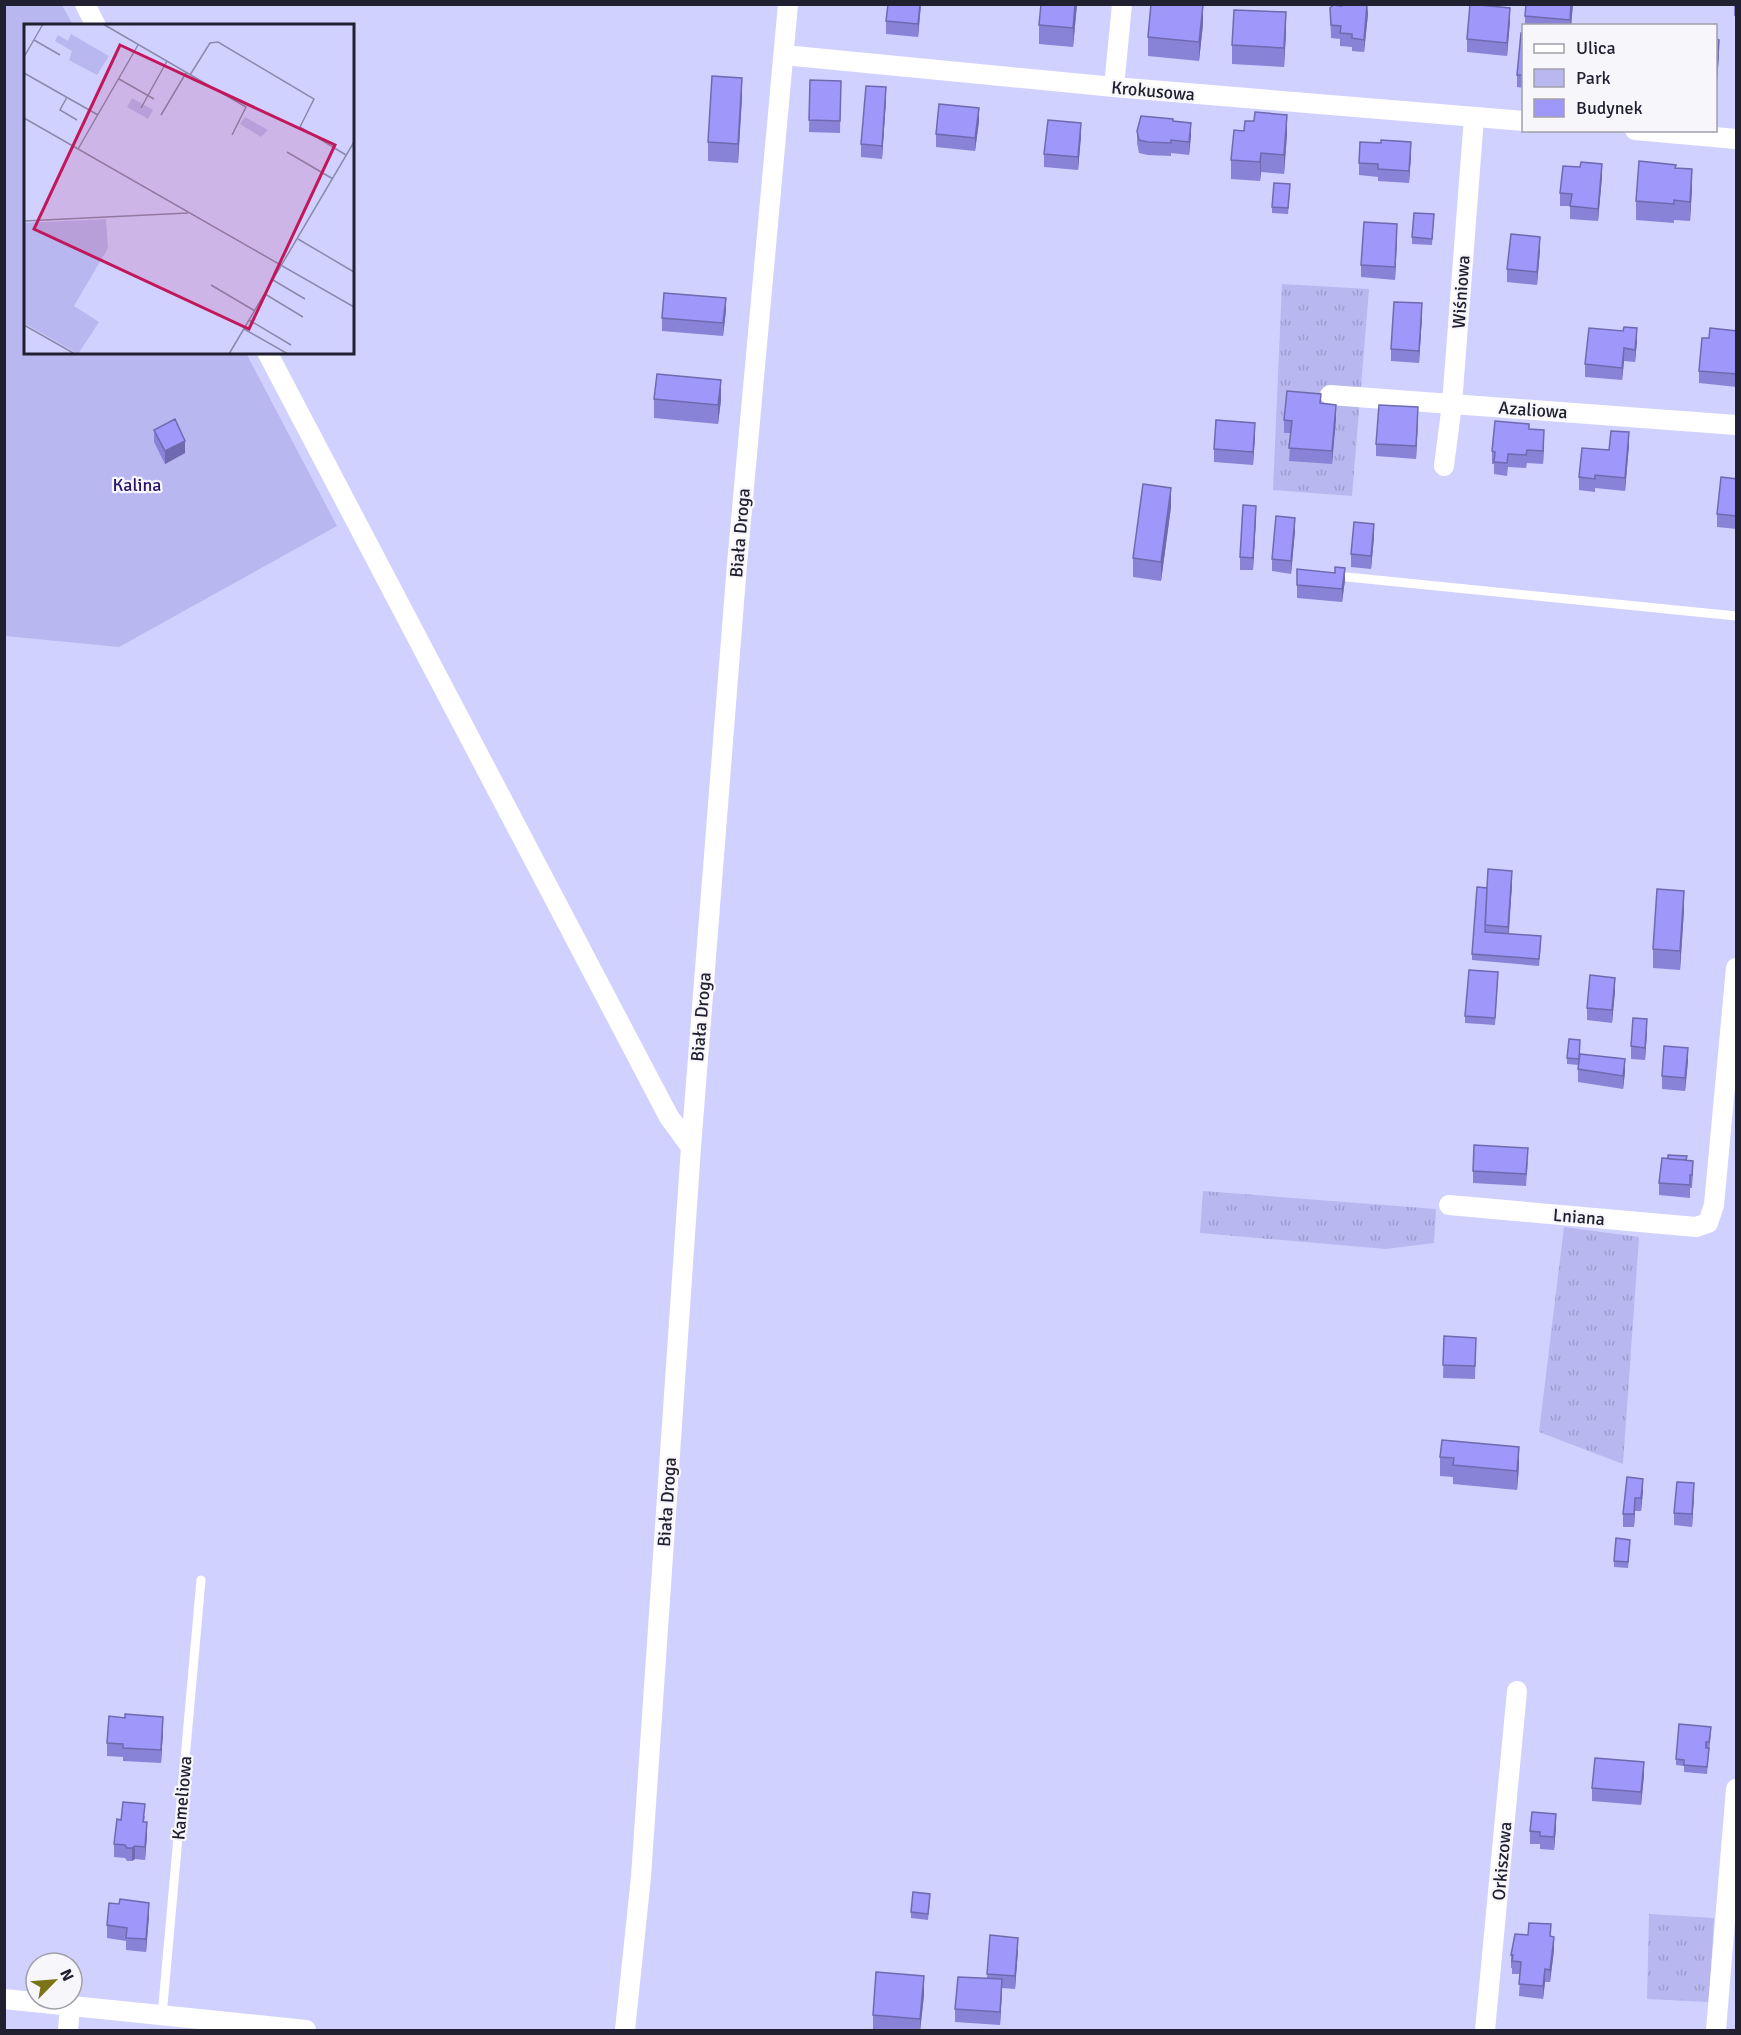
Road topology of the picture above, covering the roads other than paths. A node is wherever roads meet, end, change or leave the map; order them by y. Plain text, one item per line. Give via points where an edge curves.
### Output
1 (85, 4) edge
2 (788, 4) edge
3 (1122, 4) edge
4 (95, 24) edge
5 (784, 55) junction
6 (1114, 87) junction
7 (1474, 117) junction
8 (1522, 121) edge
9 (1658, 132) edge
10 (1737, 139) edge
11 (271, 359) edge
12 (1330, 395) dead end
13 (1452, 404) junction
14 (1737, 425) edge
15 (1444, 466) dead end
16 (1347, 577) edge
17 (1737, 616) edge
18 (1737, 968) edge
19 (691, 1147) junction
20 (1449, 1205) dead end
21 (201, 1580) dead end
22 (1517, 1690) dead end
23 (1737, 1789) edge
24 (4, 1999) edge
25 (24, 2001) edge
26 (84, 2008) edge
27 (70, 2011) edge
28 (162, 2016) junction
29 (68, 2031) edge
30 (306, 2031) edge
31 (625, 2031) edge
32 (1485, 2031) edge
33 (1716, 2031) edge

1 - 4 street
2 - 5 street, Biała Droga
3 - 6 street
5 - 6 street, Krokusowa
5 - 19 street, Biała Droga via 736,576
6 - 7 street, Krokusowa
7 - 8 street, Krokusowa
7 - 13 street, Wiśniowa
9 - 10 street
11 - 19 street via 669,1117
12 - 13 street, Azaliowa
13 - 14 street, Azaliowa
13 - 15 street, Wiśniowa
16 - 17 lane
18 - 20 street, Lniana via 1714,1205 1708,1223 1696,1227
19 - 31 street, Biała Droga via 641,1877
21 - 28 lane, Kameliowa
22 - 32 street, Orkiszowa
23 - 33 street
24 - 25 street
26 - 28 street
27 - 29 street
28 - 30 street

